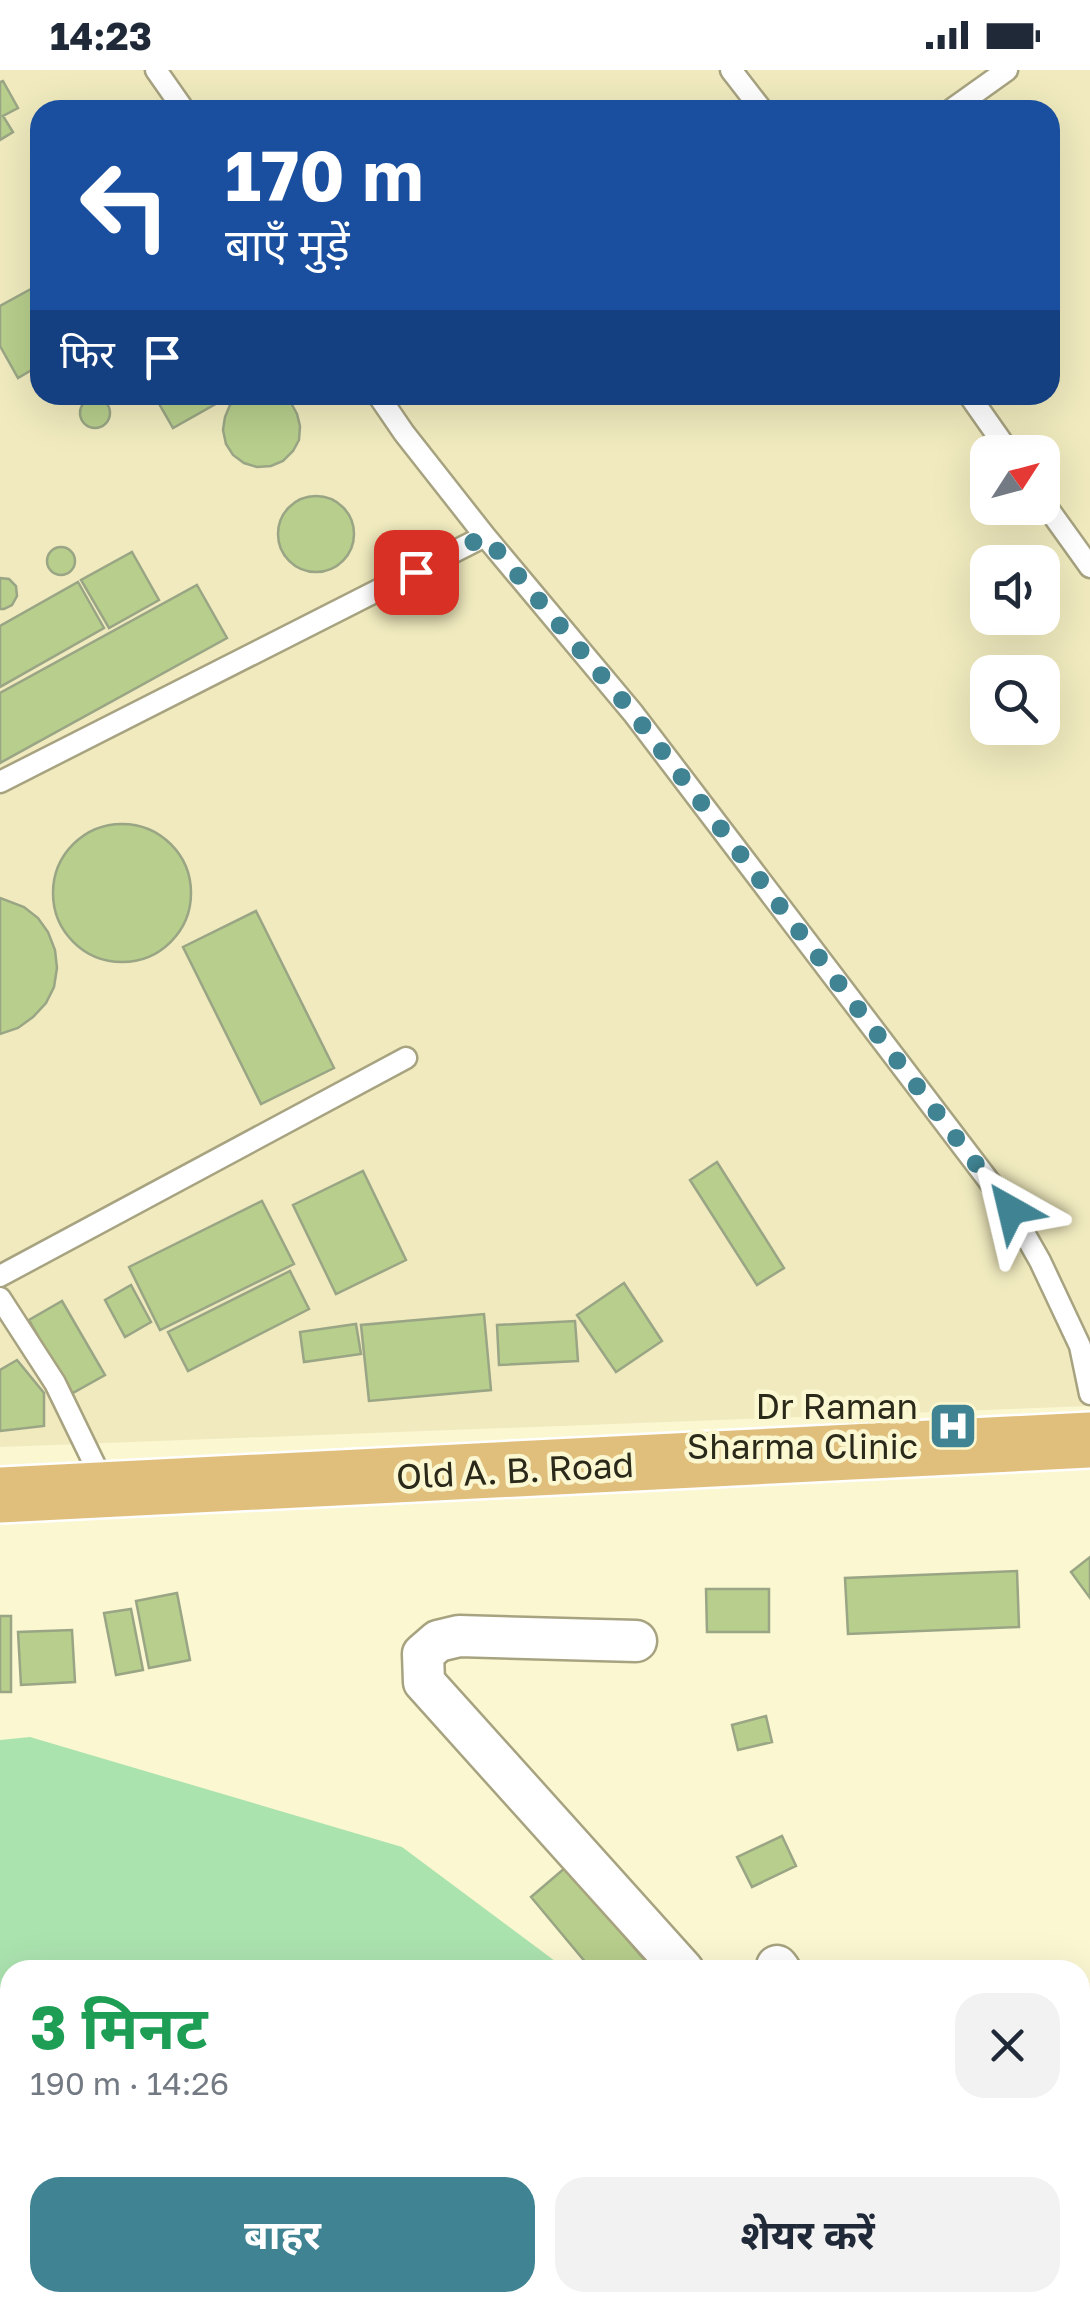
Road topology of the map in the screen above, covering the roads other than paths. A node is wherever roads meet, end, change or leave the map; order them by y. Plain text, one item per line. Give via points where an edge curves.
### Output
1 (156, 70) edge
2 (731, 70) edge
3 (1006, 70) edge
4 (177, 100) edge
5 (754, 100) edge
6 (965, 100) edge
7 (385, 405) edge
8 (976, 405) edge
9 (997, 435) edge
10 (1060, 525) edge
11 (485, 536) junction
12 (1090, 567) edge
13 (0, 782) edge
14 (406, 1058) dead end
15 (0, 1276) edge
16 (0, 1298) edge
17 (1090, 1394) edge
18 (1090, 1440) edge
19 (1090, 1476) edge
20 (108, 1491) junction
21 (0, 1495) edge
22 (0, 1518) edge
23 (636, 1640) dead end
24 (674, 1960) edge

1 - 4 lane
2 - 5 lane
3 - 6 lane
7 - 11 lane
8 - 9 lane
10 - 12 lane
11 - 13 lane
11 - 17 lane via 633,713 1011,1210 1080,1346
14 - 15 lane
16 - 20 lane via 55,1383
18 - 20 main road, Old A. B. Road
19 - 22 main road, Old A. B. Road via 630,1491 377,1514
20 - 21 main road, Old A. B. Road
23 - 24 street via 458,1636 423,1654 424,1682

